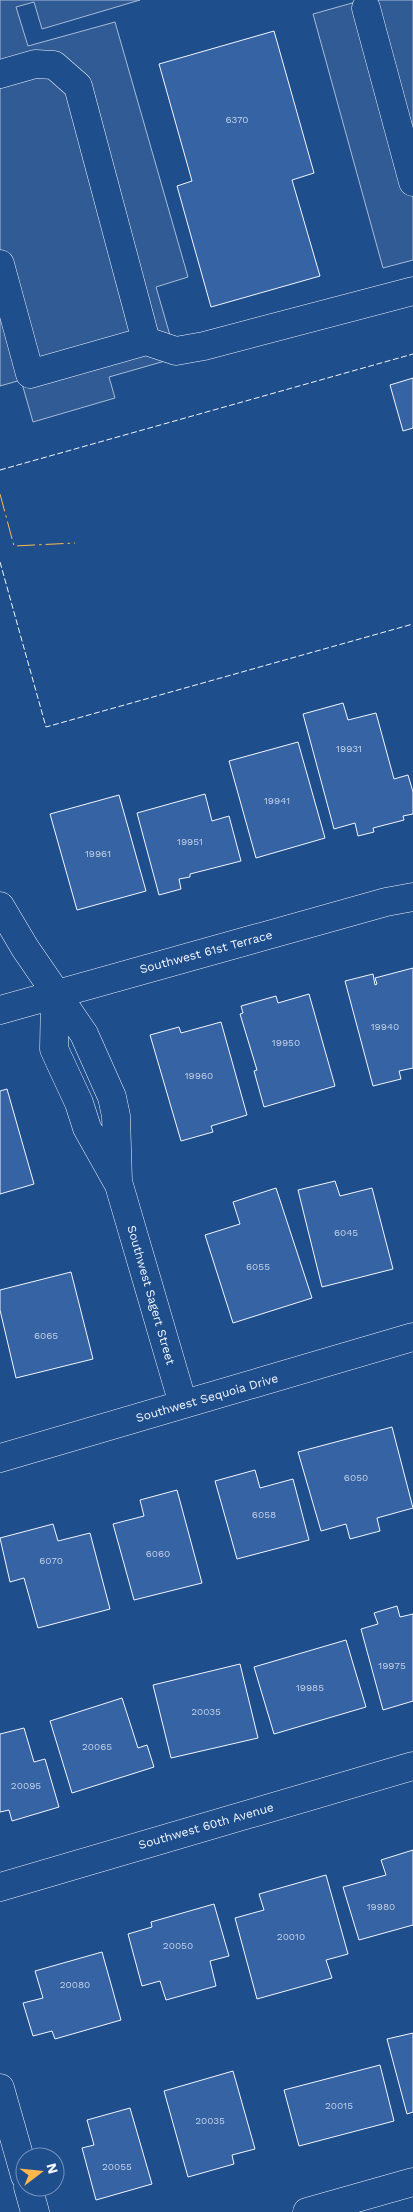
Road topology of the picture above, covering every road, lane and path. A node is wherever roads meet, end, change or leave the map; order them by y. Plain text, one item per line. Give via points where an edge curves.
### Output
1 (366, 8) dead end
2 (0, 74) edge
3 (413, 182) edge
4 (0, 264) edge
5 (413, 291) edge
6 (146, 341) junction
7 (413, 897) edge
8 (0, 906) edge
9 (55, 994) junction
10 (0, 1010) edge
11 (413, 1337) edge
12 (184, 1404) junction
13 (0, 1458) edge
14 (413, 1766) edge
15 (0, 1887) edge
16 (0, 2088) edge
17 (17, 2147) edge
18 (413, 2182) edge
19 (31, 2197) edge
20 (35, 2212) edge
21 (307, 2212) edge

1 - 3 street
2 - 6 street via 35,64 54,65 78,86
4 - 6 street via 30,374
5 - 6 street via 204,346 176,351
7 - 9 street, Southwest 61st Terrace
8 - 9 street
9 - 10 street, Southwest 61st Terrace
9 - 12 street, Southwest Sagert Street via 54,1049 80,1103 87,1128 119,1185
11 - 12 street, Southwest Sequoia Drive
12 - 13 street, Southwest Sequoia Drive
14 - 15 street, Southwest 60th Avenue
16 - 17 street
18 - 21 street
19 - 20 street

